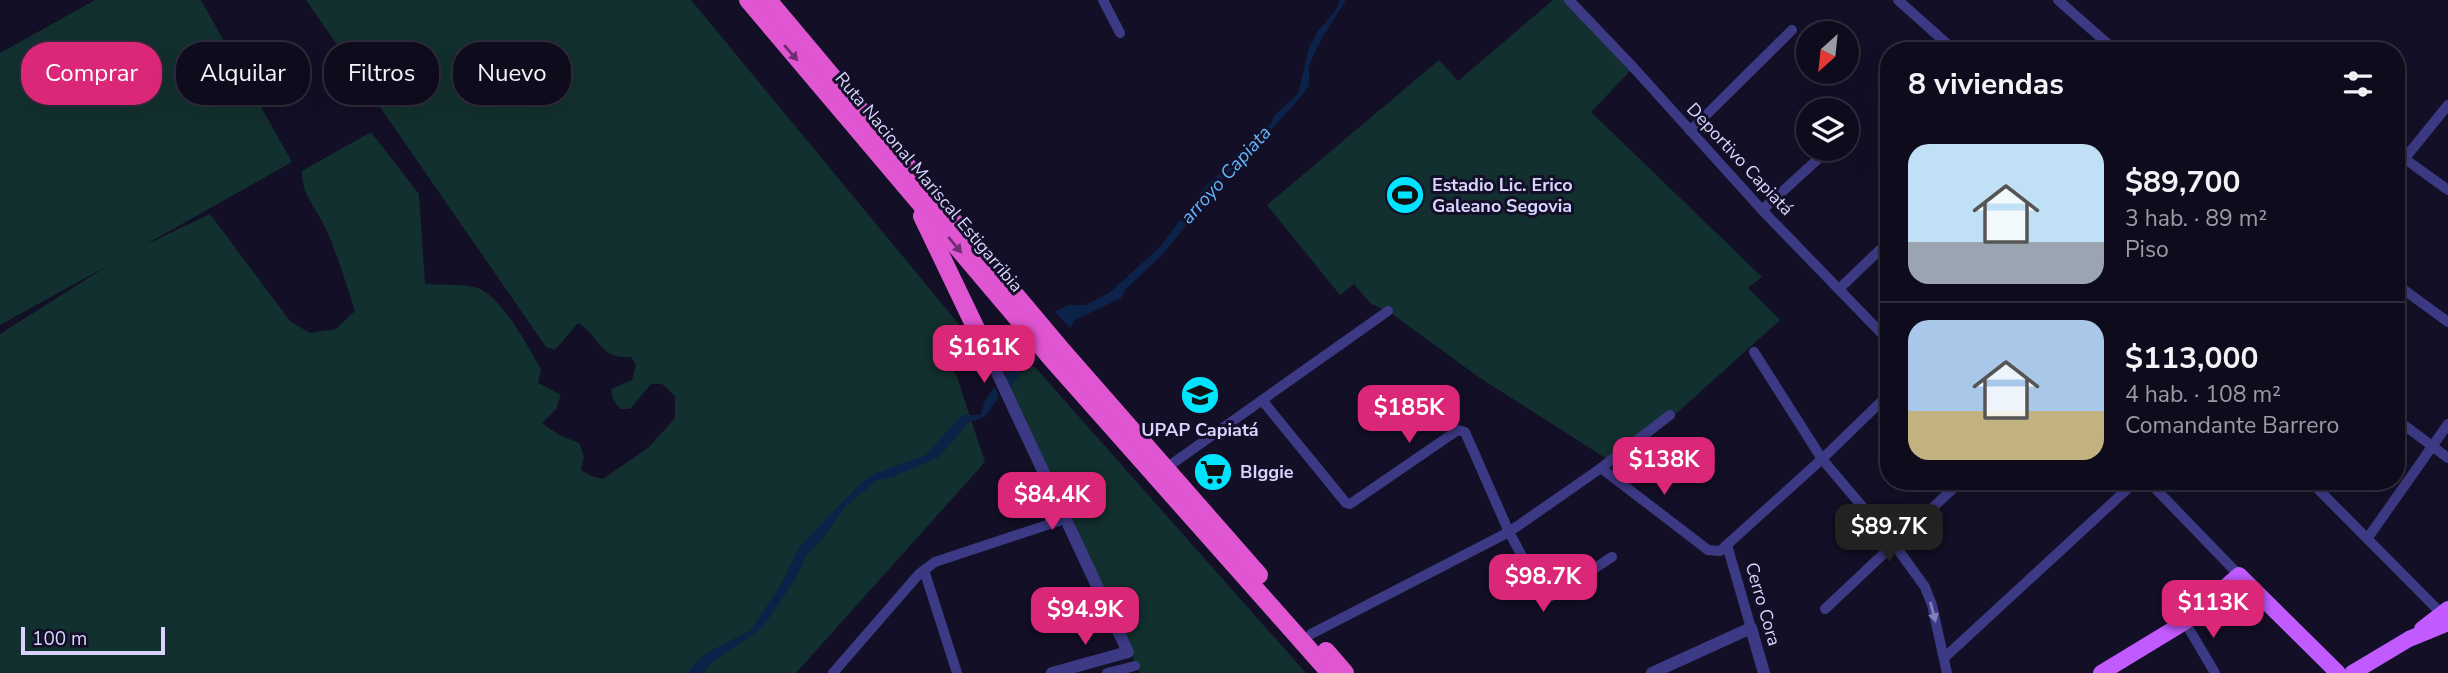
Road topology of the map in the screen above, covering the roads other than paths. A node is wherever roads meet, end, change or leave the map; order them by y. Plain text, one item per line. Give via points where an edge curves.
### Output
1 (748, 0) edge
2 (768, 0) edge
3 (1103, 0) edge
4 (1569, 0) edge
5 (1898, 0) edge
6 (2058, 0) edge
7 (1792, 30) dead end
8 (1120, 33) dead end
9 (1945, 42) edge
10 (2106, 42) edge
11 (2448, 105) edge
12 (1690, 131) junction
13 (2405, 159) joint
14 (1816, 161) edge
15 (907, 188) junction
16 (2448, 190) edge
17 (1762, 210) junction
18 (1880, 250) edge
19 (1839, 289) junction
20 (2405, 291) edge
21 (1388, 310) dead end
22 (1027, 319) junction
23 (2448, 322) edge
24 (1880, 332) edge
25 (1754, 352) dead end
26 (1056, 353) junction
27 (991, 360) joint
28 (1262, 400) junction
29 (1880, 402) edge
30 (1670, 415) dead end
31 (2448, 424) edge
32 (2405, 426) edge
33 (2432, 446) junction
34 (2448, 458) edge
35 (1822, 459) junction
36 (1166, 468) junction
37 (1601, 468) junction
38 (2405, 485) edge
39 (1951, 490) edge
40 (2126, 490) edge
41 (2157, 490) edge
42 (2319, 490) edge
43 (2401, 490) edge
44 (1065, 519) junction
45 (1510, 531) junction
46 (2367, 539) junction
47 (1894, 544) junction
48 (1727, 545) junction
49 (1612, 556) dead end
50 (924, 570) junction
51 (2239, 575) junction
52 (1825, 608) dead end
53 (2446, 615) edge
54 (2185, 622) junction
55 (1751, 628) junction
56 (1311, 634) junction
57 (1128, 652) junction
58 (1944, 658) junction
59 (1136, 670) edge
60 (833, 673) edge
61 (957, 673) edge
62 (1052, 673) edge
63 (1108, 673) edge
64 (1330, 673) edge
65 (1345, 673) edge
66 (1652, 673) edge
67 (1764, 673) edge
68 (1947, 673) edge
69 (2101, 673) edge
70 (2215, 673) edge
71 (2339, 673) edge
72 (2352, 673) edge

1 -> 15 highway, Ruta Nacional Mariscal Estigarribia
2 - 22 highway, Ruta Nacional Mariscal Estigarribia
3 - 8 street
4 - 12 street, Deportivo Capiatá
5 - 9 street
6 - 10 street
7 - 12 street
11 - 13 street
12 - 17 street, Deportivo Capiatá
13 - 16 street
14 - 17 street
15 -> 22 highway, Ruta Nacional Mariscal Estigarribia
15 - 27 highway
17 - 19 street, Deportivo Capiatá
18 - 19 street
19 - 24 street, Deportivo Capiatá
20 - 23 street
21 - 28 street
22 - 26 highway, Ruta Nacional Mariscal Estigarribia
25 - 35 street
26 - 36 highway, Ruta Nacional Mariscal Estigarribia
26 - 64 highway, Ruta Nacional Mariscal Estigarribia
27 - 44 street
28 - 36 street
28 - 45 street via 1350,504 1458,430 1465,432
29 - 35 street
30 - 37 street
31 - 33 street
32 - 33 street
33 - 34 street
33 - 38 street
35 - 47 street
35 - 48 street
36 - 56 highway, Ruta Nacional Mariscal Estigarribia
37 - 45 street
37 - 48 street via 1708,550 1720,551
39 - 47 street
40 - 58 street
41 - 51 street
42 - 46 street
43 - 46 street
44 - 50 street via 935,562
44 - 57 street
45 - 49 street via 1547,599
45 - 56 street
46 - 53 street
47 - 52 street
47 -> 58 street via 1925,587
48 - 55 street, Cerro Cora
50 - 60 street
50 - 61 street
51 - 54 main road
51 - 71 main road
53 - 72 main road
54 - 69 main road
54 - 70 street
55 - 66 street
55 - 67 street, Cerro Cora
56 - 65 highway, Ruta Nacional Mariscal Estigarribia
57 - 59 street
57 - 62 street
58 - 68 street
59 - 63 street

